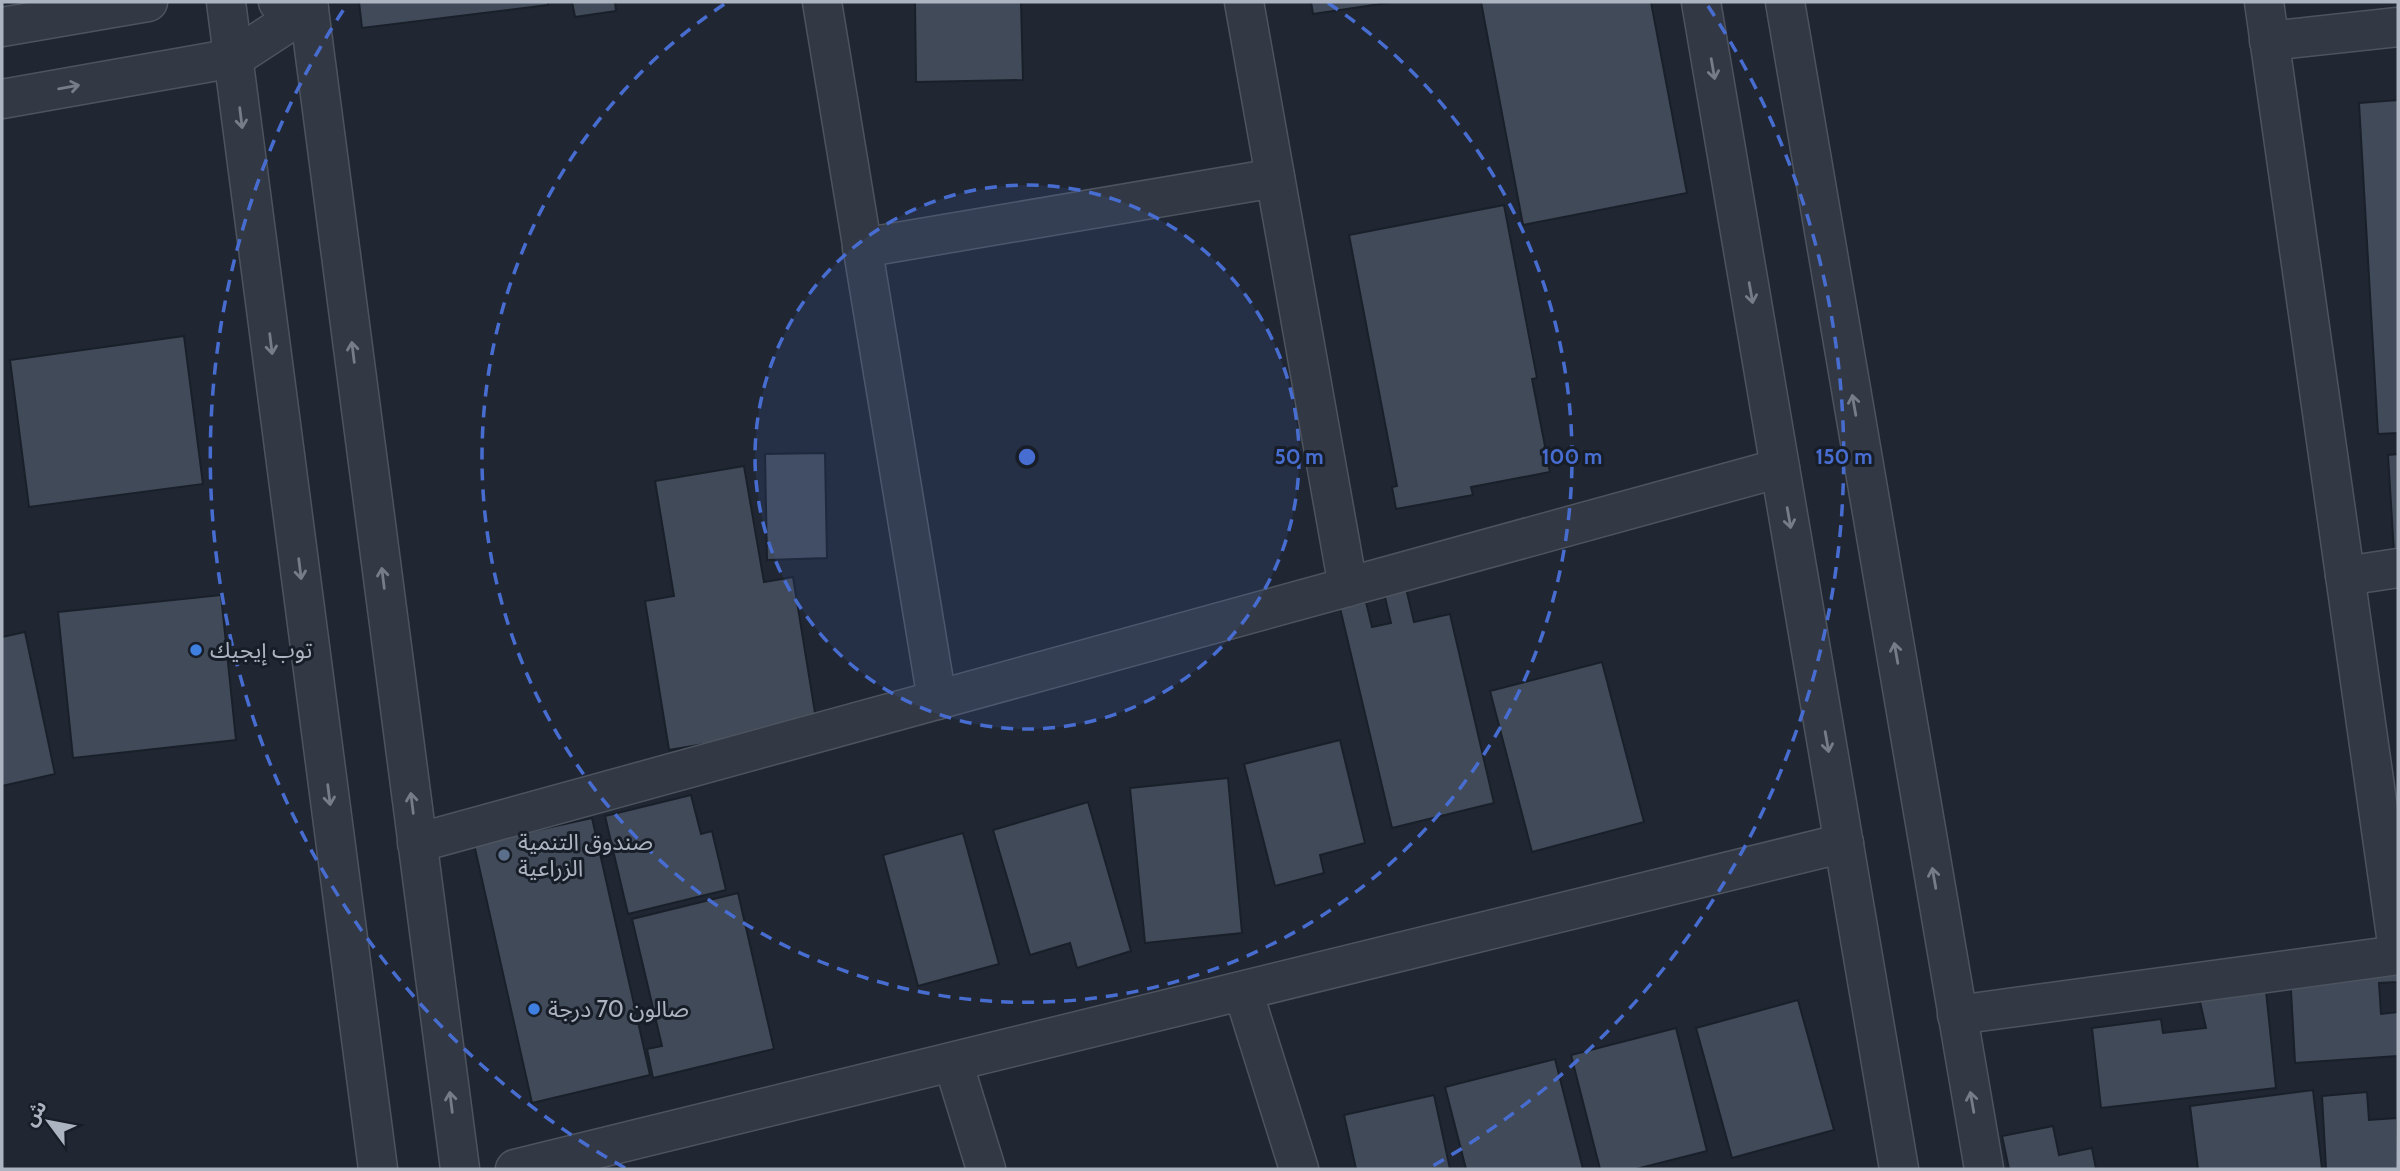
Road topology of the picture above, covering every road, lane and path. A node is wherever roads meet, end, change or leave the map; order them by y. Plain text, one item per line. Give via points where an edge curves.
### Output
1 (148, 2) edge
2 (226, 2) edge
3 (822, 2) edge
4 (1244, 2) edge
5 (1701, 2) edge
6 (1785, 2) edge
7 (2264, 2) edge
8 (298, 4) edge
9 (2, 27) edge
10 (2398, 27) edge
11 (2269, 41) junction
12 (234, 58) junction
13 (2, 99) edge
14 (1275, 178) junction
15 (862, 248) junction
16 (1780, 468) junction
17 (2398, 568) edge
18 (2345, 576) junction
19 (1348, 587) junction
20 (937, 700) junction
21 (1844, 843) junction
22 (417, 844) junction
23 (2398, 952) edge
24 (1243, 991) junction
25 (1957, 1015) junction
26 (953, 1062) junction
27 (377, 1169) edge
28 (460, 1169) edge
29 (515, 1169) edge
30 (986, 1169) edge
31 (1299, 1169) edge
32 (1899, 1169) edge
33 (1984, 1169) edge

1 - 9 street
2 - 12 street
3 - 15 street
4 - 14 street
5 -> 16 street
25 -> 6 street
7 - 11 street
8 - 12 street
22 -> 8 street
10 - 11 street
11 - 18 street
13 -> 12 street
12 -> 27 street
14 - 15 street
14 - 19 street
15 - 20 street
16 - 19 street
16 -> 21 street
17 - 18 street
18 - 23 street
19 - 20 street
20 - 22 street
21 - 24 street
21 - 32 street
28 -> 22 street
23 - 25 street
24 - 26 street
24 - 31 street
33 -> 25 street
26 - 29 street
26 - 30 street

